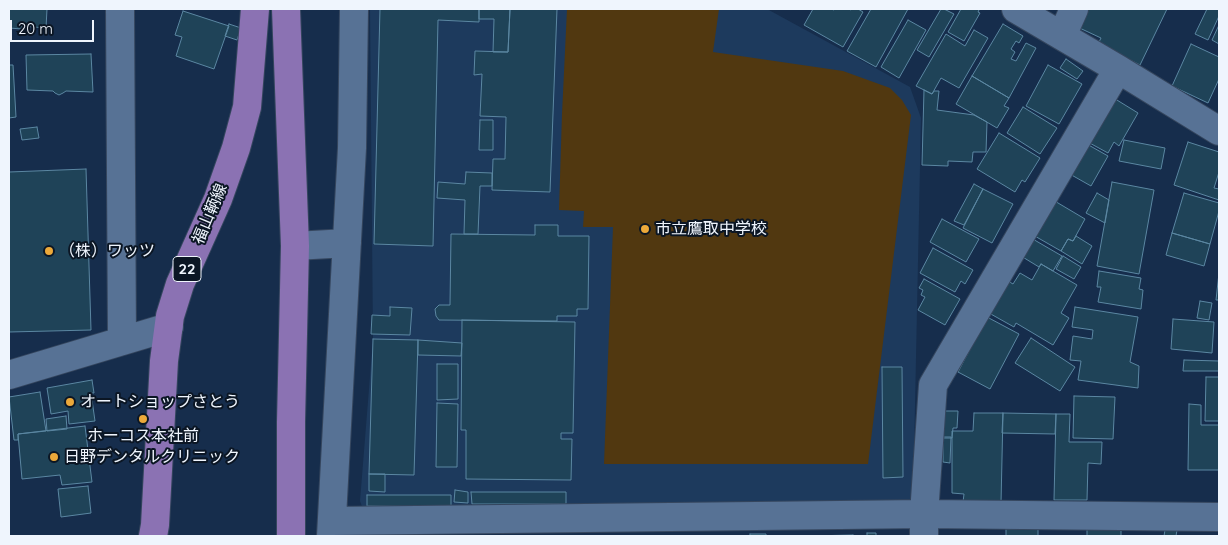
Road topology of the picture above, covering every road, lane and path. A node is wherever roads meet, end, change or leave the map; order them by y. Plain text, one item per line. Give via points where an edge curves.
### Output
1 (120, 9) edge
2 (255, 9) edge
3 (286, 9) edge
4 (354, 9) edge
5 (1016, 9) edge
6 (1074, 9) edge
7 (1062, 36) junction
8 (1118, 69) junction
9 (1219, 131) edge
10 (347, 243) junction
11 (295, 246) junction
12 (169, 327) junction
13 (122, 341) junction
14 (9, 375) edge
15 (1219, 517) edge
16 (924, 525) edge
17 (331, 529) edge
18 (152, 536) edge
19 (291, 536) edge

1 - 13 street
2 - 12 main road, 福山鞆線 / 22 via 247,107 236,148 218,199 180,284
3 - 11 main road
4 - 10 street
5 - 7 street
6 - 7 street
7 - 8 street
8 - 9 street
8 - 16 street via 934,385
10 - 11 street
10 - 17 street
11 - 19 main road via 290,422
12 - 13 street
12 - 18 main road, 福山鞆線 / 22
13 - 14 street
15 - 16 street
16 - 17 street

